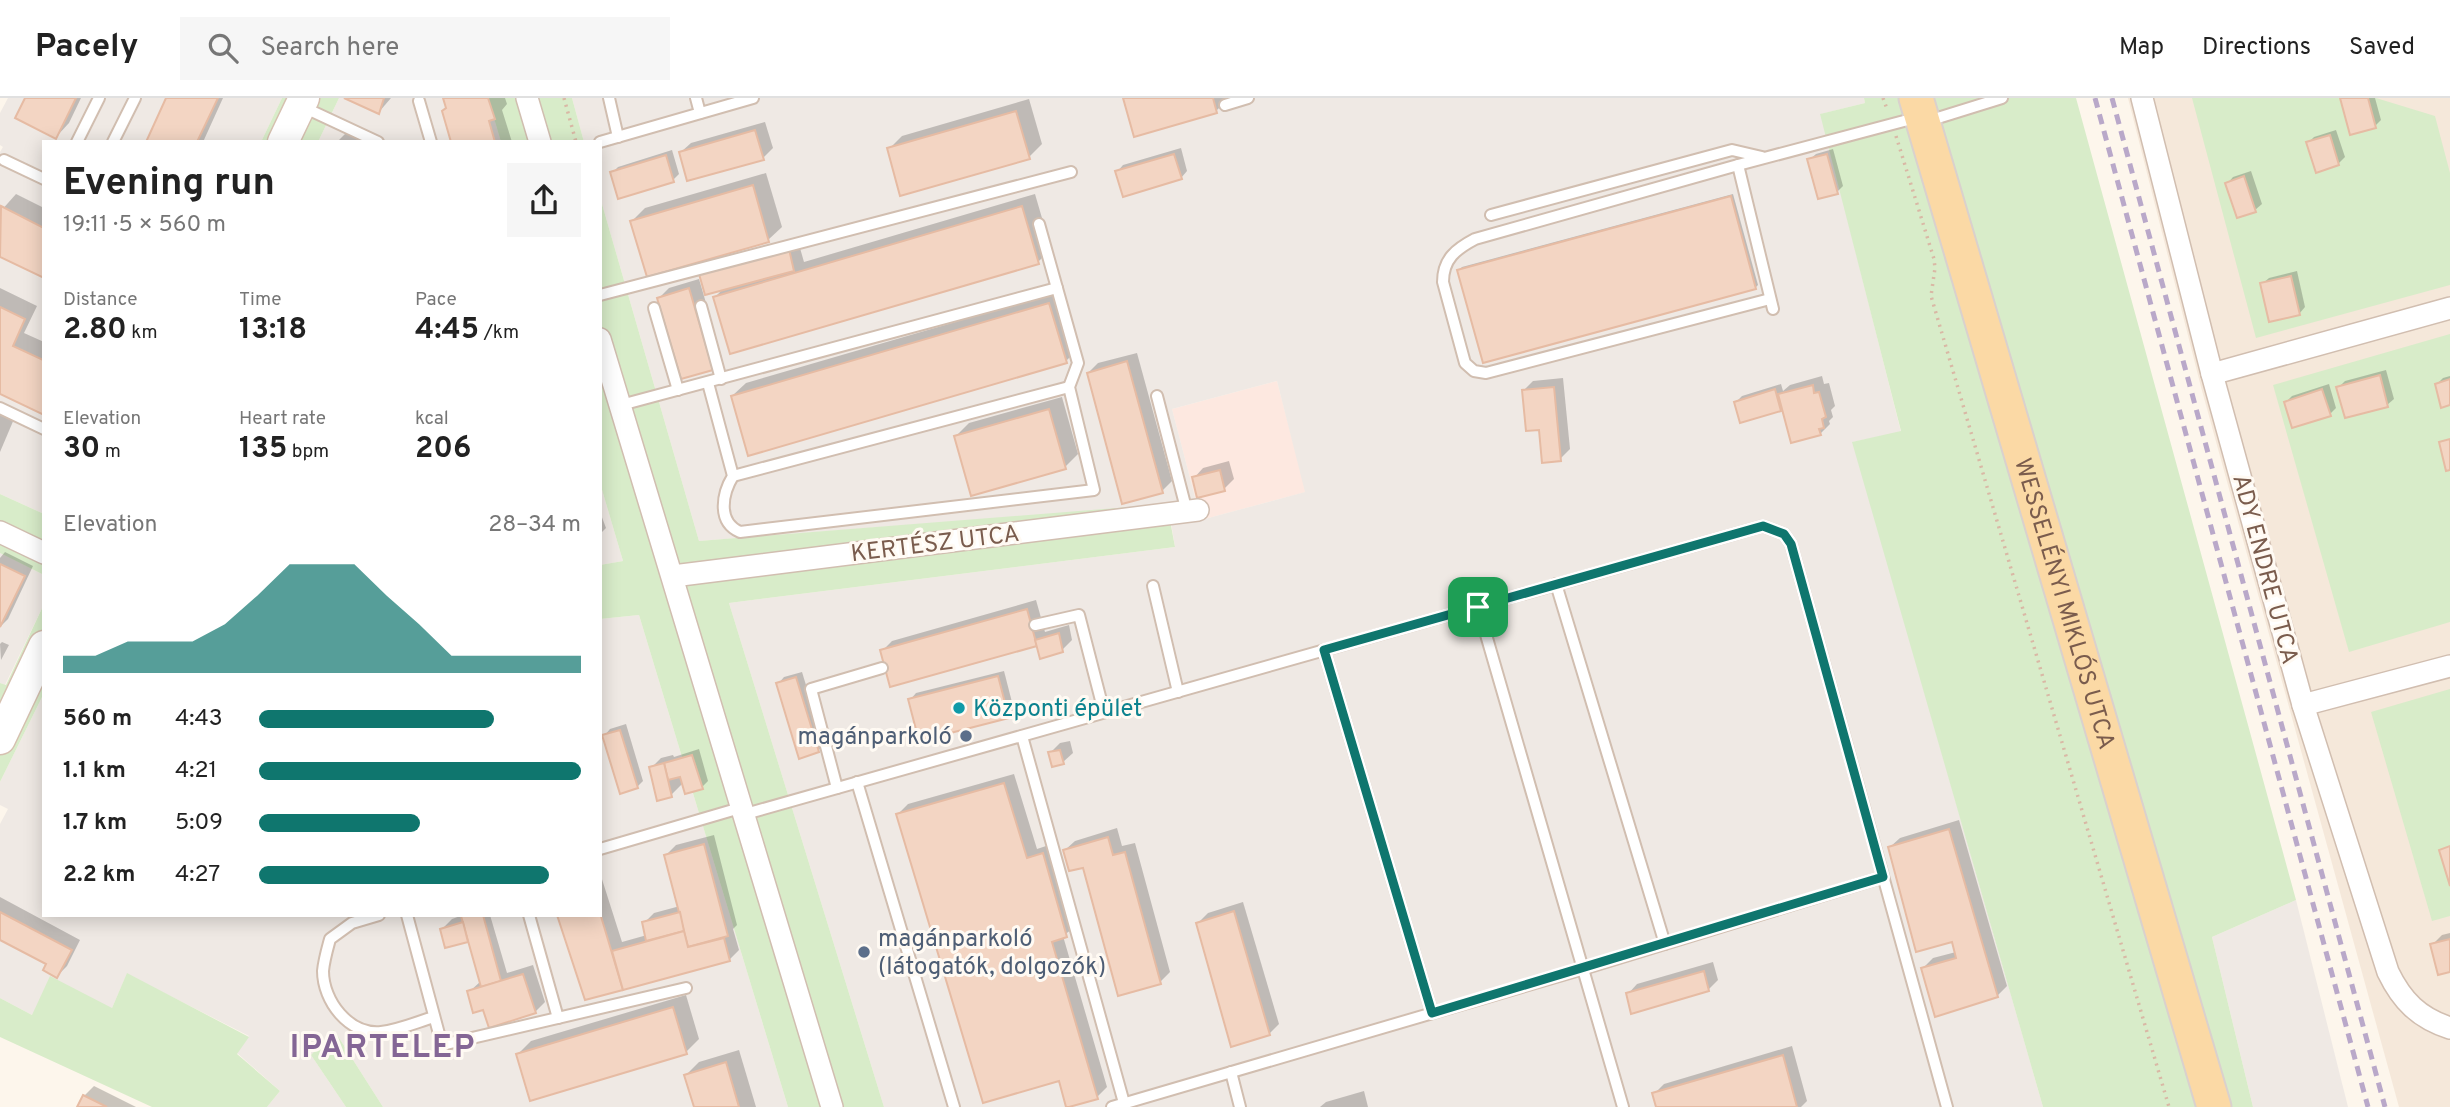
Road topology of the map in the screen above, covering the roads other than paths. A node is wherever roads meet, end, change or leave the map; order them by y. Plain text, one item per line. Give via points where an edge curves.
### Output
1 (99, 98) edge
2 (135, 98) edge
3 (527, 98) edge
4 (609, 98) edge
5 (696, 98) edge
6 (753, 98) edge
7 (1248, 98) edge
8 (2002, 98) edge
9 (2142, 98) edge
10 (419, 101) dead end
11 (302, 102) edge
12 (1231, 102) edge
13 (700, 113) junction
14 (1913, 115) edge
15 (618, 137) junction
16 (78, 140) edge
17 (114, 140) edge
18 (284, 140) edge
19 (374, 140) edge
20 (430, 140) edge
21 (539, 140) edge
22 (602, 141) edge
23 (1765, 158) junction
24 (4, 160) dead end
25 (1738, 165) junction
26 (1071, 172) dead end
27 (42, 178) edge
28 (1491, 215) dead end
29 (1039, 224) dead end
30 (1057, 288) junction
31 (602, 294) edge
32 (701, 306) dead end
33 (654, 308) dead end
34 (2450, 308) edge
35 (602, 345) edge
36 (2212, 374) junction
37 (721, 379) junction
38 (708, 383) junction
39 (1069, 387) junction
40 (678, 390) junction
41 (1157, 396) dead end
42 (621, 405) junction
43 (0, 408) edge
44 (42, 428) edge
45 (733, 476) junction
46 (1193, 511) joint
47 (0, 532) edge
48 (42, 552) edge
49 (673, 576) junction
50 (1556, 584) junction
51 (1153, 586) dead end
52 (1478, 607) junction
53 (1035, 625) dead end
54 (42, 650) edge
55 (1324, 650) junction
56 (2450, 666) edge
57 (882, 668) dead end
58 (1178, 692) junction
59 (2304, 705) junction
60 (1104, 712) junction
61 (1022, 736) junction
62 (0, 739) edge
63 (857, 782) junction
64 (837, 788) junction
65 (741, 811) junction
66 (602, 848) edge
67 (1883, 877) junction
68 (372, 917) edge
69 (408, 917) edge
70 (530, 917) edge
71 (1665, 944) junction
72 (1583, 969) junction
73 (686, 988) dead end
74 (1432, 1013) junction
75 (434, 1017) junction
76 (558, 1018) junction
77 (2450, 1028) edge
78 (1231, 1072) junction
79 (1124, 1103) junction
80 (832, 1107) edge
81 (954, 1107) edge
82 (1112, 1107) edge
83 (1240, 1107) edge
84 (1623, 1107) edge
85 (1947, 1107) edge
86 (2214, 1107) edge

1 - 16 lane
2 - 17 lane
3 - 21 street
4 - 15 lane
5 - 13 lane
6 - 13 lane
7 - 12 lane
8 - 14 lane
9 - 36 street, ADY ENDRE UTCA
10 - 20 lane
11 - 18 street
11 - 19 lane
13 - 15 lane
14 - 23 lane
14 - 86 main road, WESSELÉNYI MIKLÓS UTCA
15 - 22 lane
23 - 25 lane
23 - 28 lane via 1732,150
24 - 27 lane
25 - 25 lane via 1475,240 1454,251 1443,282 1465,363 1486,373 1771,304
26 - 31 lane
29 - 30 lane
30 - 37 lane
30 - 39 lane via 1078,363
32 - 37 lane
33 - 40 lane
34 - 36 street
35 - 42 street
36 - 59 street, ADY ENDRE UTCA
37 - 38 lane
38 - 40 lane
38 - 45 lane
39 - 45 lane
39 - 45 lane via 1094,490 740,532 724,513 726,488
40 - 42 lane
41 - 46 lane
42 - 49 street
43 - 44 lane
46 - 49 street, KERTÉSZ UTCA
47 - 48 street
49 - 65 street
50 - 52 lane
50 - 67 lane via 1763,526 1784,534 1791,544
50 - 71 lane
51 - 58 lane
52 - 55 lane
52 - 72 lane
53 - 60 lane via 1079,615
54 - 62 street
55 - 58 lane
55 - 74 lane
56 - 59 street
57 - 64 lane via 811,689
58 - 60 lane
59 - 77 street, ADY ENDRE UTCA via 2388,972 2405,1002 2429,1021
60 - 61 lane
61 - 63 lane
61 - 79 lane
63 - 64 lane
63 - 81 lane
64 - 65 lane
65 - 66 lane
65 - 80 street
67 - 71 lane
67 - 85 lane
68 - 75 lane via 352,923 330,939 323,974 333,1005 350,1024 371,1032
69 - 75 lane
70 - 76 lane
71 - 72 lane
72 - 74 lane
72 - 84 lane
73 - 76 lane
74 - 78 lane
75 - 76 lane via 442,1045
78 - 79 lane
78 - 83 lane
79 - 82 lane

